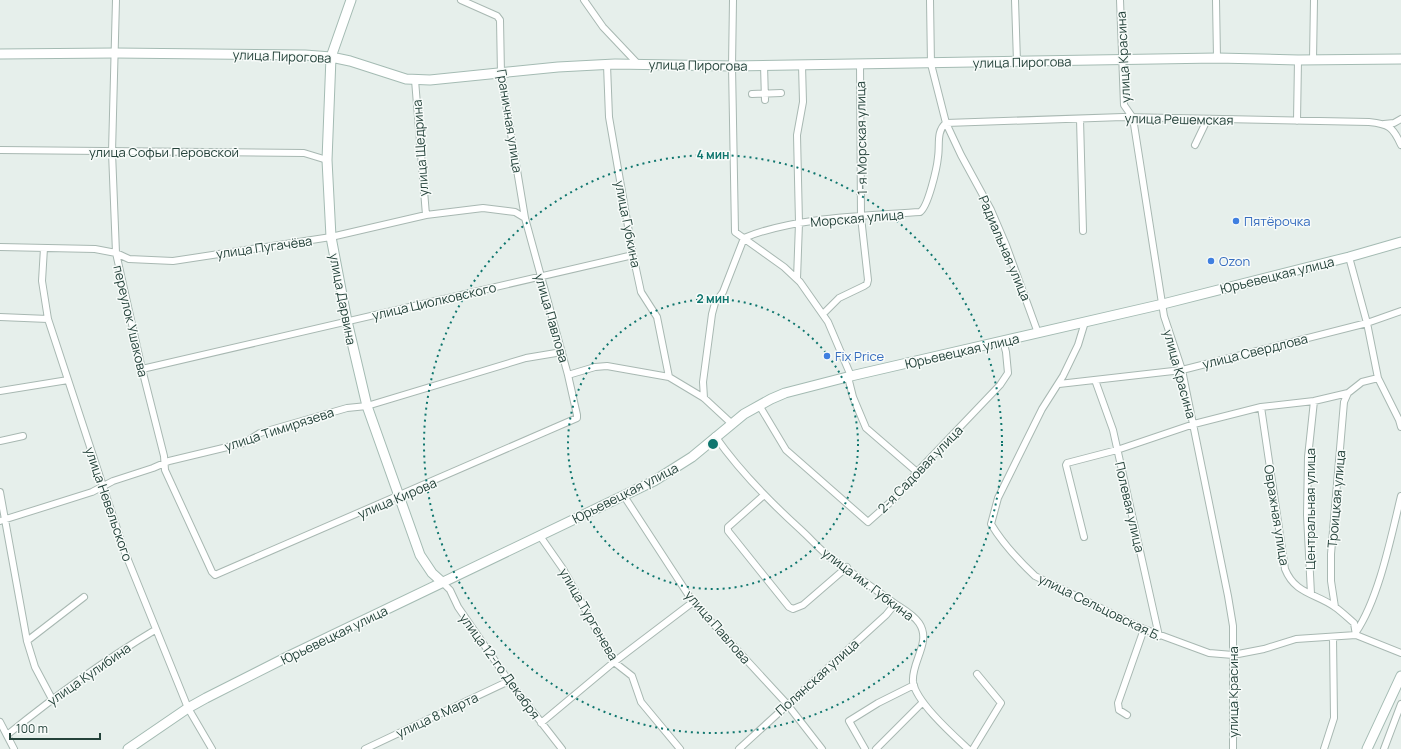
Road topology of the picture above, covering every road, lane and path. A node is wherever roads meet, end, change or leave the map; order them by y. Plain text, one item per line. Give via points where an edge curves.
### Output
1 (116, 0) edge
2 (350, 0) edge
3 (461, 0) edge
4 (584, 0) edge
5 (733, 0) edge
6 (930, 0) edge
7 (1015, 0) edge
8 (1120, 0) edge
9 (1216, 0) edge
10 (1314, 0) edge
11 (115, 52) junction
12 (0, 54) edge
13 (331, 57) junction
14 (1217, 58) junction
15 (1401, 59) edge
16 (1121, 60) junction
17 (1298, 60) junction
18 (1313, 60) junction
19 (1017, 62) junction
20 (638, 64) junction
21 (860, 64) junction
22 (931, 64) junction
23 (607, 65) junction
24 (802, 65) junction
25 (732, 66) junction
26 (764, 66) junction
27 (501, 74) junction
28 (415, 80) junction
29 (781, 93) dead end
30 (752, 94) dead end
31 (765, 97) junction
32 (1133, 118) junction
33 (1080, 119) junction
34 (1401, 119) edge
35 (1207, 120) junction
36 (1297, 121) junction
37 (946, 122) junction
38 (1394, 123) junction
39 (1401, 123) edge
40 (1384, 124) junction
41 (1401, 145) edge
42 (1195, 146) dead end
43 (0, 150) edge
44 (112, 152) junction
45 (327, 160) junction
46 (426, 215) junction
47 (861, 216) junction
48 (525, 218) junction
49 (799, 224) junction
50 (1083, 231) dead end
51 (331, 237) junction
52 (744, 238) junction
53 (1400, 244) edge
54 (0, 247) edge
55 (44, 248) junction
56 (116, 253) junction
57 (633, 255) junction
58 (1349, 257) junction
59 (541, 277) junction
60 (797, 279) junction
61 (1163, 304) junction
62 (1401, 311) edge
63 (823, 314) junction
64 (0, 317) edge
65 (48, 319) junction
66 (347, 321) junction
67 (1085, 322) junction
68 (1367, 323) junction
69 (1038, 332) junction
70 (1003, 341) junction
71 (562, 352) junction
72 (142, 369) junction
73 (1182, 370) junction
74 (568, 374) junction
75 (669, 377) junction
76 (849, 377) junction
77 (1378, 378) junction
78 (68, 380) junction
79 (1095, 380) junction
80 (1059, 384) junction
81 (0, 391) edge
82 (1348, 393) junction
83 (704, 398) junction
84 (1314, 401) junction
85 (759, 405) junction
86 (367, 406) junction
87 (1261, 407) junction
88 (577, 418) joint
89 (731, 423) junction
90 (1194, 424) junction
91 (1401, 427) edge
92 (24, 436) dead end
93 (715, 436) junction
94 (0, 440) edge
95 (1117, 450) junction
96 (165, 463) junction
97 (917, 472) junction
98 (103, 486) junction
99 (0, 492) edge
100 (624, 496) junction
101 (763, 496) junction
102 (1401, 496) edge
103 (399, 497) junction
104 (3, 520) edge
105 (540, 536) junction
106 (1084, 537) dead end
107 (847, 567) junction
108 (215, 575) joint
109 (442, 582) junction
110 (1311, 594) junction
111 (84, 597) dead end
112 (694, 602) junction
113 (896, 604) junction
114 (1335, 607) junction
115 (155, 630) junction
116 (1144, 630) junction
117 (1356, 634) junction
118 (1159, 636) junction
119 (1333, 637) junction
120 (27, 641) junction
121 (1401, 653) edge
122 (1232, 655) junction
123 (614, 662) junction
124 (977, 674) dead end
125 (1401, 676) edge
126 (509, 681) junction
127 (914, 685) junction
128 (52, 698) junction
129 (923, 702) junction
130 (787, 704) junction
131 (1401, 704) edge
132 (188, 708) junction
133 (1127, 715) dead end
134 (0, 722) edge
135 (541, 723) junction
136 (7, 736) junction
137 (14, 749) edge
138 (128, 749) edge
139 (212, 749) edge
140 (364, 749) edge
141 (561, 749) edge
142 (680, 749) edge
143 (739, 749) edge
144 (822, 749) edge
145 (865, 749) edge
146 (876, 749) edge
147 (968, 749) edge
148 (974, 749) edge
149 (1233, 749) edge
150 (1324, 749) edge
151 (1367, 749) edge
152 (1384, 749) edge

1 - 11 street, переулок Ушакова
2 - 13 street, улица Дарвина
3 - 27 street, Граничная улица via 497,16 500,20
4 - 20 street via 603,27
5 - 25 street
6 - 22 street
7 - 19 street
8 - 16 street, улица Красина
9 - 14 street
10 - 18 street
11 - 12 street, улица Пирогова
11 - 13 street, улица Пирогова
11 - 44 street, переулок Ушакова
13 - 28 street, улица Пирогова
13 - 45 street, улица Дарвина
14 - 16 street, улица Пирогова
14 - 17 street, улица Пирогова
15 - 18 street, улица Пирогова
16 - 19 street, улица Пирогова
16 - 32 street, улица Красина via 1124,105
17 - 18 street, улица Пирогова
17 - 36 street
19 - 22 street, улица Пирогова
20 - 23 street, улица Пирогова
20 - 25 street, улица Пирогова
21 - 22 street, улица Пирогова
21 - 24 street, улица Пирогова
21 - 47 street, 1-я Морская улица
22 - 37 street
23 - 27 street, улица Пирогова via 558,67
23 - 57 street, улица Губкина via 609,117
24 - 26 street, улица Пирогова
24 - 49 street via 803,102 796,142
25 - 26 street, улица Пирогова
25 - 52 street via 735,232
26 - 31 street
27 - 28 street, улица Пирогова
27 - 48 street, Граничная улица
28 - 46 street, улица Щедрина
29 - 31 street
30 - 31 street
32 - 33 street, улица Решемская
32 - 35 street, улица Решемская
32 - 61 street, улица Красина
33 - 37 street, улица Решемская
33 - 50 street
34 - 38 street
35 - 36 street, улица Решемская
35 - 42 street
36 - 40 street, улица Решемская
37 - 47 street, Морская улица via 941,129 937,163 923,210
37 - 69 street, Радиальная улица via 1006,244
38 - 39 street, улица Решемская
38 - 40 street, улица Решемская
40 - 41 street via 1391,128
43 - 44 street, улица Софьи Перовской
44 - 45 street, улица Софьи Перовской via 304,153
44 - 56 street, переулок Ушакова
45 - 51 street, улица Дарвина
46 - 48 street, улица Пугачёва via 483,208 515,212
46 - 51 street, улица Пугачёва
47 - 49 street, Морская улица
47 - 63 street, 1-я Морская улица via 867,284 839,298
48 - 59 street, улица Павлова
49 - 52 street, Морская улица via 764,230
49 - 60 street
51 - 56 street, улица Пугачёва via 173,261 134,259
51 - 66 street, улица Дарвина
52 - 60 street
52 - 83 street via 712,314 703,382
53 - 58 street, Юрьевецкая улица
54 - 55 street, улица Пугачёва
55 - 56 street, улица Пугачёва via 95,249
55 - 65 street, улица Невельского via 42,281
56 - 72 street, переулок Ушакова
57 - 59 street, улица Циолковского
57 - 75 street, улица Губкина via 641,292 657,317
58 - 61 street, Юрьевецкая улица
58 - 68 street
59 - 66 street, улица Циолковского
59 - 71 street, улица Павлова
60 - 63 street
61 - 67 street, Юрьевецкая улица
61 - 73 street, улица Красина via 1164,316
62 - 68 street, улица Свердлова
63 - 76 street
64 - 65 street
65 - 78 street, улица Невельского
66 - 72 street, улица Циолковского
66 - 86 street, улица Дарвина
67 - 69 street, Юрьевецкая улица
67 - 80 street, улица Сельцовская Б. via 1078,345
68 - 73 street, улица Свердлова
68 - 77 street
69 - 70 street, Юрьевецкая улица
70 - 76 street, Юрьевецкая улица
70 - 97 street, 2-я Садовая улица via 1008,373 1000,385
71 - 74 street, улица Павлова
71 - 86 street, улица Тимирязева via 526,358
72 - 96 street, переулок Ушакова
73 - 79 street, улица Свердлова
73 - 90 street, улица Красина
74 - 75 street via 608,366
74 - 88 street, улица Павлова
75 - 83 street
76 - 85 street, Юрьевецкая улица via 786,393
76 - 97 street via 853,397 866,428
77 - 82 street via 1362,382
77 - 91 street
78 - 81 street
78 - 98 street, улица Невельского
79 - 80 street, улица Свердлова
79 - 95 street, Полевая улица via 1113,430
80 - 116 street, улица Сельцовская Б. via 1042,409 1001,492 991,524 1002,543 1035,576
82 - 84 street
82 - 114 street, Троицкая улица via 1344,402 1331,554 1331,581
83 - 89 street
84 - 87 street
84 - 110 street, Центральная улица via 1308,457 1307,515
85 - 89 street, Юрьевецкая улица
85 - 97 street, 2-я Садовая улица via 786,450 868,522 895,498
86 - 96 street, улица Тимирязева via 347,408 260,433 244,443
86 - 103 street, улица Дарвина
87 - 90 street
87 - 110 street, Овражная улица via 1285,569 1289,580 1295,586
88 - 103 street, улица Кирова
89 - 93 street, Юрьевецкая улица
90 - 95 street
90 - 122 street, улица Красина via 1233,626
92 - 94 street
93 - 100 street, Юрьевецкая улица via 673,470
93 - 101 street, улица им. Губкина via 733,462
95 - 106 street via 1066,465
95 - 118 street, Полевая улица
96 - 98 street, улица Тимирязева
96 - 108 street, переулок Ушакова via 165,470
98 - 104 street, улица Тимирязева via 92,492
98 - 115 street, улица Невельского
99 - 104 street
100 - 105 street, Юрьевецкая улица
100 - 112 street, улица Павлова
101 - 107 street, улица им. Губкина via 831,558
101 - 107 street via 728,527 728,531 789,607 793,609 803,605
102 - 117 street via 1367,616
103 - 108 street, улица Кирова
103 - 109 street, улица Дарвина via 420,555 432,573
104 - 120 street
105 - 109 street, Юрьевецкая улица
105 - 123 street, улица Тургенева via 563,568
107 - 113 street, улица им. Губкина
109 - 126 street, улица 12-го Декабря via 450,590 458,607
109 - 132 street, Юрьевецкая улица
110 - 114 street, Овражная улица
111 - 120 street
112 - 123 street
112 - 130 street, улица Павлова
113 - 127 street, улица им. Губкина via 913,616 923,632 923,644 913,680
113 - 130 street, Полянская улица
114 - 117 street, Овражная улица via 1354,623
115 - 128 street, улица Кулибина
115 - 132 street, улица Невельского
116 - 118 street, улица Сельцовская Б.
116 - 133 street via 1118,703 1119,710
117 - 119 street, улица Сельцовская Б.
117 - 121 street, улица Сельцовская Б.
118 - 122 street, улица Сельцовская Б. via 1209,653
119 - 122 street, улица Сельцовская Б. via 1296,639 1264,650
119 - 150 street via 1334,718
120 - 128 street via 35,667
122 - 149 street, улица Красина
123 - 135 street
123 - 142 street, улица Тургенева via 632,676 641,702
124 - 148 street via 1001,702
125 - 151 street
126 - 135 street, улица 12-го Декабря
126 - 140 street, улица 8 Марта
127 - 129 street
127 - 145 street via 849,721
128 - 136 street, улица Кулибина
129 - 146 street
129 - 147 street
130 - 143 street, Полянская улица
130 - 144 street, улица Павлова
131 - 152 street
132 - 138 street, Юрьевецкая улица
132 - 139 street, улица Невельского
134 - 136 street
135 - 141 street, улица 12-го Декабря
136 - 137 street

